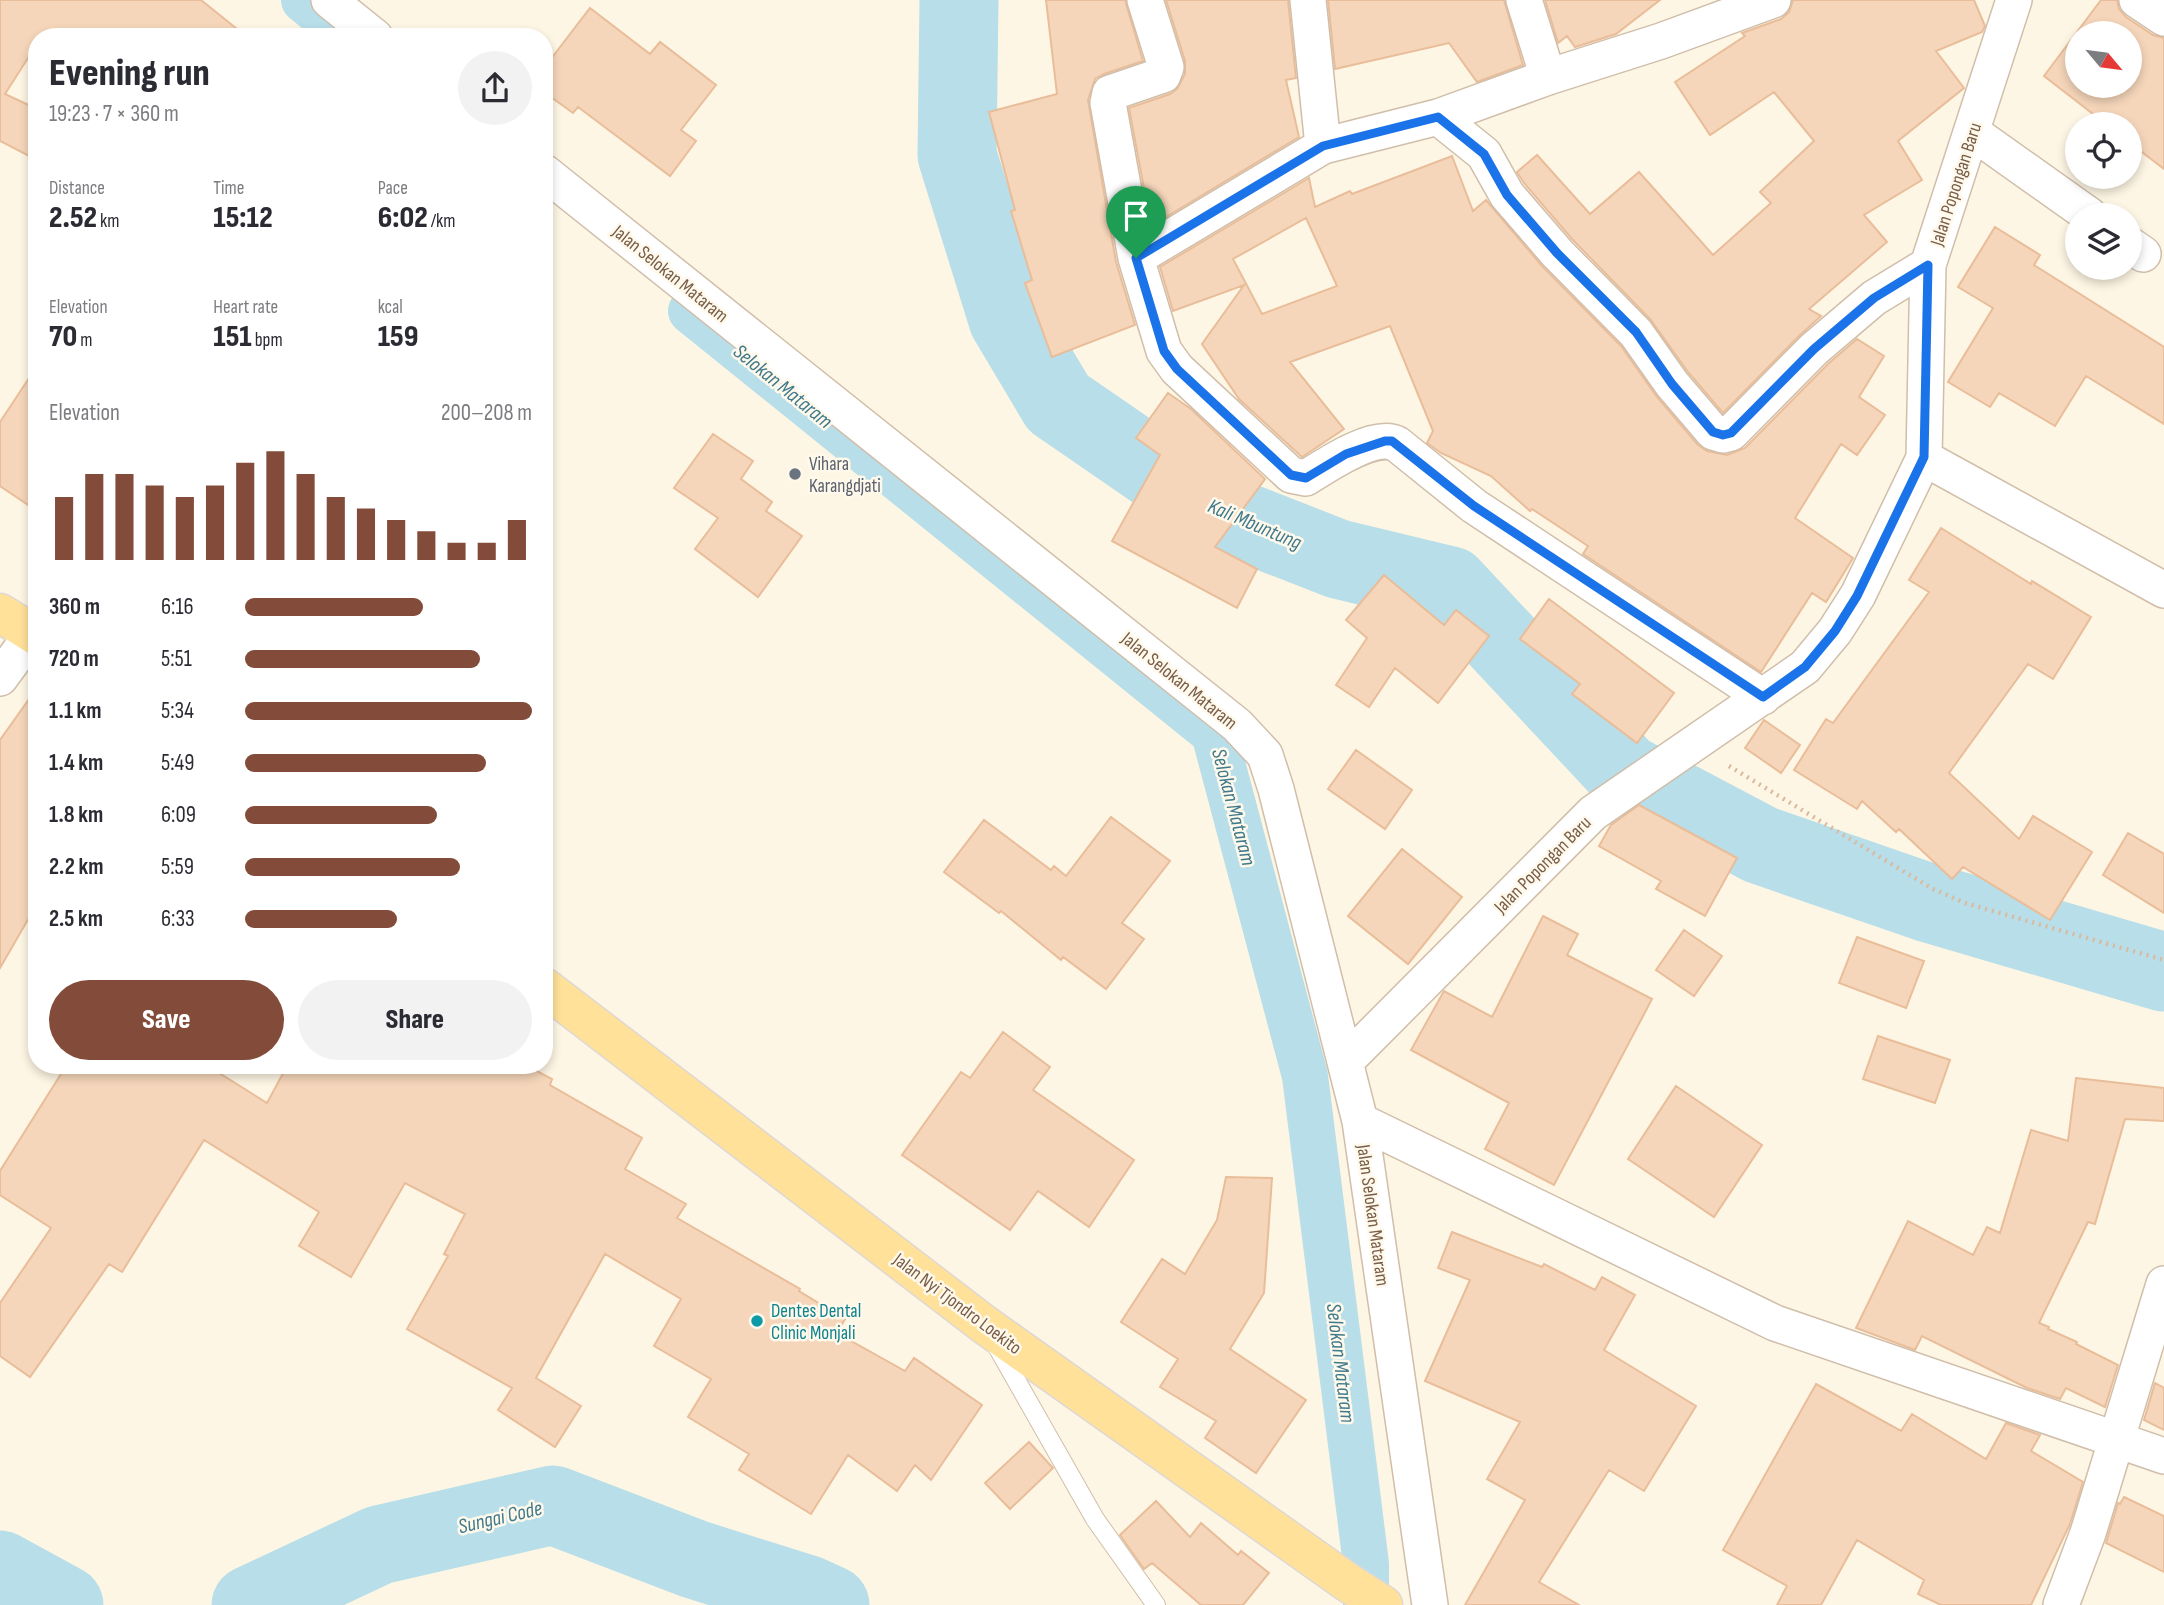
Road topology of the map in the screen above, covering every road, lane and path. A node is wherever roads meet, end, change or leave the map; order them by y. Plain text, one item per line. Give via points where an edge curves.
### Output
1 (329, 0) edge
2 (1144, 0) edge
3 (1308, 0) edge
4 (1524, 0) edge
5 (1773, 0) edge
6 (2014, 0) edge
7 (2137, 0) edge
8 (2164, 18) edge
9 (364, 28) edge
10 (1548, 77) junction
11 (1438, 117) junction
12 (1972, 132) junction
13 (1323, 146) junction
14 (553, 179) edge
15 (2072, 203) edge
16 (1136, 258) junction
17 (1928, 265) junction
18 (1924, 457) junction
19 (2164, 590) edge
20 (0, 613) edge
21 (28, 630) edge
22 (28, 643) edge
23 (0, 678) edge
24 (1763, 697) junction
25 (1683, 750) junction
26 (2164, 960) edge
27 (553, 994) edge
28 (1345, 1062) junction
29 (1360, 1121) junction
30 (2164, 1284) edge
31 (985, 1325) junction
32 (2117, 1439) junction
33 (2164, 1456) edge
34 (1156, 1605) edge
35 (1383, 1605) edge
36 (1430, 1605) edge
37 (2061, 1605) edge

1 - 9 street
2 - 16 street via 1166,67 1163,75 1110,93 1108,103
3 - 13 street
4 - 10 street
5 - 10 street
6 - 12 street, Jalan Popongan Baru
7 - 8 street
10 - 11 street
11 - 13 street
11 - 17 street via 1484,154 1507,195 1636,332 1713,432 1731,433 1814,349 1874,298
12 - 15 street
12 - 17 street, Jalan Popongan Baru
13 - 16 street
14 - 28 street, Jalan Selokan Mataram via 1237,725 1265,755
16 - 24 street via 1170,360 1291,475 1306,478 1346,454 1392,441 1474,506
17 - 18 street, Jalan Popongan Baru
18 - 19 street
18 - 24 street, Jalan Popongan Baru via 1857,596 1835,631 1805,667
20 - 21 main road
22 - 23 street
24 - 25 street, Jalan Popongan Baru
25 - 26 path via 1933,889
25 - 28 street, Jalan Popongan Baru via 1593,813
27 - 31 main road, Jalan Nyi Tjondro Loekito
28 - 29 street, Jalan Selokan Mataram
29 - 32 street via 1775,1323
29 - 36 street, Jalan Selokan Mataram
30 - 32 street
31 - 34 lane via 1095,1519
31 - 35 main road, Jalan Nyi Tjondro Loekito
32 - 33 street
32 - 37 street

